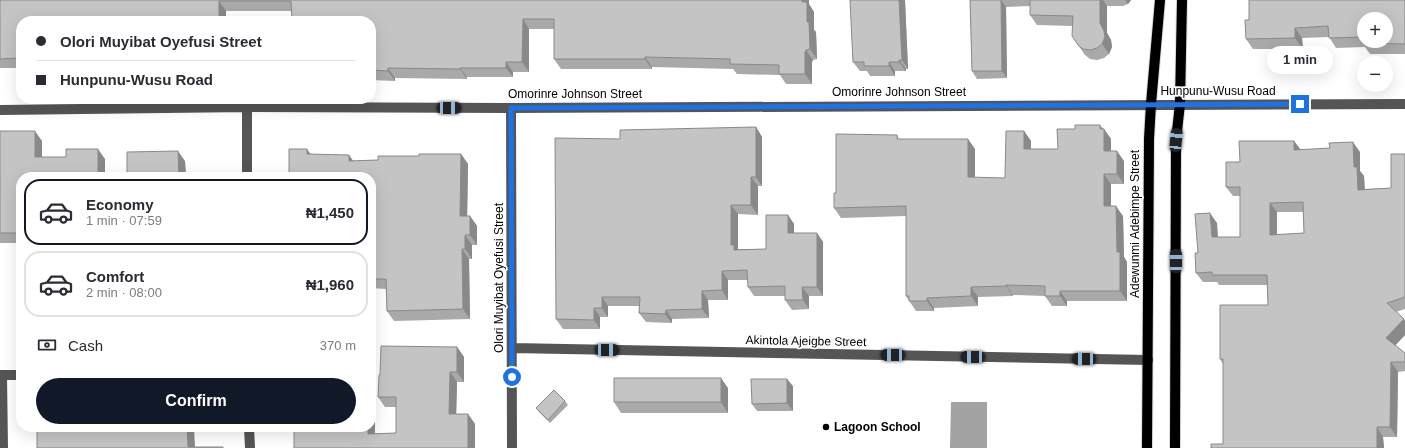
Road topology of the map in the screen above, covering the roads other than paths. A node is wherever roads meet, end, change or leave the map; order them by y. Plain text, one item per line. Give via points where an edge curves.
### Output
1 (1160, 0) edge
2 (1182, 0) edge
3 (1150, 104) junction
4 (1180, 104) junction
5 (1405, 104) edge
6 (247, 106) junction
7 (511, 108) junction
8 (0, 110) edge
9 (248, 172) edge
10 (512, 348) junction
11 (1148, 360) junction
12 (1, 375) edge
13 (16, 376) edge
14 (249, 432) edge
15 (2, 448) edge
16 (250, 448) edge
17 (512, 448) edge
18 (1147, 448) edge
19 (1175, 448) edge

1 - 3 main road, Adewunmi Adebimpe Street
2 - 4 main road
3 - 4 street, Hunpunu-Wusu Road
3 - 7 street, Omorinre Johnson Street
3 - 11 main road, Adewunmi Adebimpe Street
4 - 5 street, Hunpunu-Wusu Road
4 - 19 main road via 1176,140
6 - 7 street, Omorinre Johnson Street
6 - 8 street, Omorinre Johnson Street
6 - 9 street
7 - 10 street, Olori Muyibat Oyefusi Street
10 - 11 street, Akintola Ajeigbe Street
10 - 17 street, Olori Muyibat Oyefusi Street
11 - 18 main road, Adewunmi Adebimpe Street
12 - 13 street
12 - 15 street
14 - 16 street

